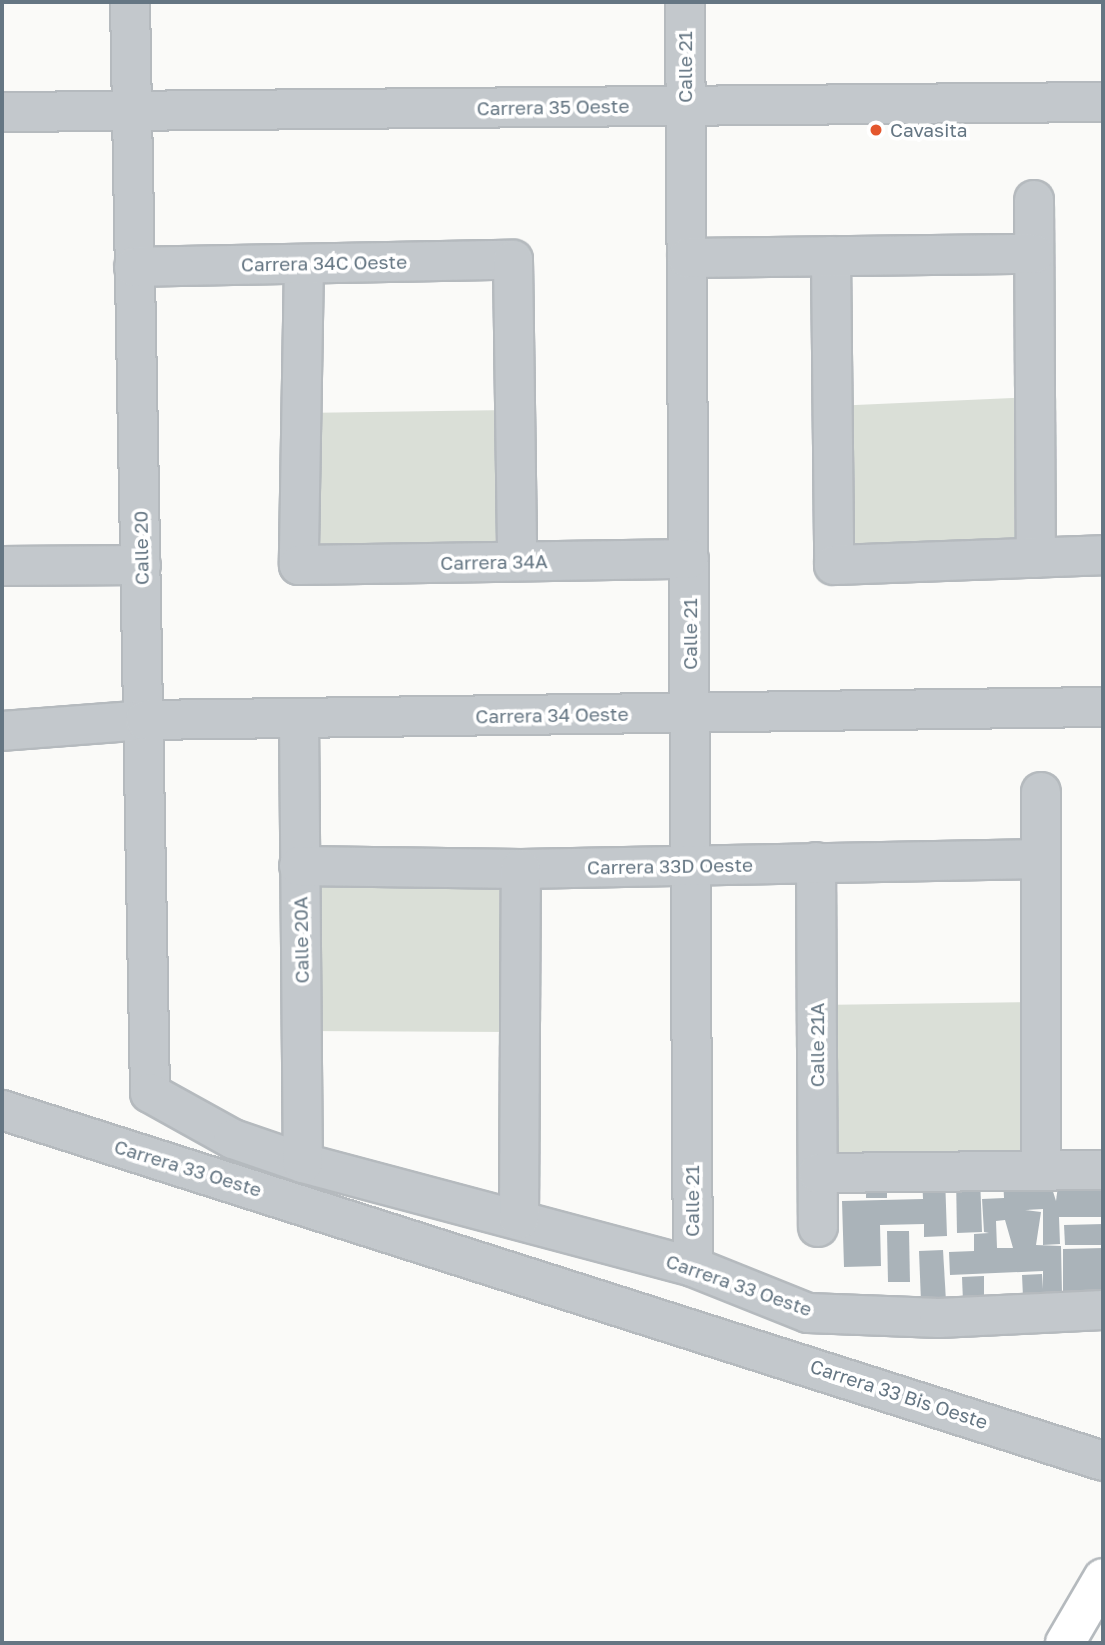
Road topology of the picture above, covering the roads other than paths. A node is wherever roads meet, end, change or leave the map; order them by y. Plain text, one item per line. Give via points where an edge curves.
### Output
1 (130, 2) edge
2 (685, 2) edge
3 (1103, 102) edge
4 (686, 105) junction
5 (130, 111) junction
6 (2, 112) edge
7 (1034, 200) dead end
8 (1034, 254) junction
9 (831, 256) junction
10 (687, 258) junction
11 (304, 264) junction
12 (134, 267) junction
13 (1103, 555) edge
14 (1036, 558) junction
15 (689, 559) junction
16 (517, 561) junction
17 (141, 565) junction
18 (2, 566) edge
19 (1103, 707) edge
20 (690, 713) junction
21 (299, 718) junction
22 (145, 720) junction
23 (2, 731) edge
24 (1041, 792) dead end
25 (1041, 859) junction
26 (816, 862) junction
27 (299, 866) junction
28 (691, 867) junction
29 (521, 869) junction
30 (150, 1094) joint
31 (2, 1110) edge
32 (303, 1163) junction
33 (1041, 1169) junction
34 (1103, 1170) edge
35 (818, 1173) junction
36 (519, 1219) junction
37 (818, 1227) dead end
38 (693, 1267) junction
39 (1103, 1310) edge
40 (695, 1327) joint
41 (1103, 1461) edge
42 (1103, 1578) edge
43 (1065, 1643) edge

1 - 5 street, Calle 20
2 - 4 street, Calle 21
3 - 4 street, Carrera 35 Oeste
4 - 5 street, Carrera 35 Oeste
4 - 10 street, Calle 21
5 - 6 street, Carrera 35 Oeste
5 - 12 street, Calle 20
7 - 8 street
8 - 9 street
8 - 14 street
9 - 10 street
9 - 14 street via 834,565
10 - 15 street, Calle 21
11 - 12 street, Carrera 34C Oeste
11 - 16 street, Carrera 34C Oeste via 513,260
11 - 16 street, Carrera 34A via 299,565
12 - 17 street, Calle 20
13 - 14 street
15 - 16 street, Carrera 34A
15 - 20 street, Calle 21
17 - 18 street
17 - 22 street, Calle 20
19 - 20 street, Carrera 34 Oeste
20 - 21 street, Carrera 34 Oeste
20 - 28 street, Calle 21
21 - 22 street, Carrera 34 Oeste
21 - 27 street, Calle 20A
22 - 23 street, Carrera 34 Oeste
22 - 30 street, Calle 20
24 - 25 street
25 - 26 street, Carrera 33D Oeste
25 - 33 street
26 - 28 street, Carrera 33D Oeste
26 - 35 street, Calle 21A
27 - 29 street, Carrera 33D Oeste
27 - 32 street, Calle 20A
28 - 29 street, Carrera 33D Oeste
28 - 38 street, Calle 21
29 - 36 street
30 - 32 street, Carrera 33 Oeste via 233,1139
31 - 40 street, Carrera 33 Oeste
32 - 36 street, Carrera 33 Oeste
33 - 34 street
33 - 35 street
35 - 37 street, Calle 21A
36 - 38 street, Carrera 33 Oeste
38 - 39 street, Carrera 33 Oeste via 808,1313 939,1318
40 - 41 street, Carrera 33 Bis Oeste
42 - 43 main road

